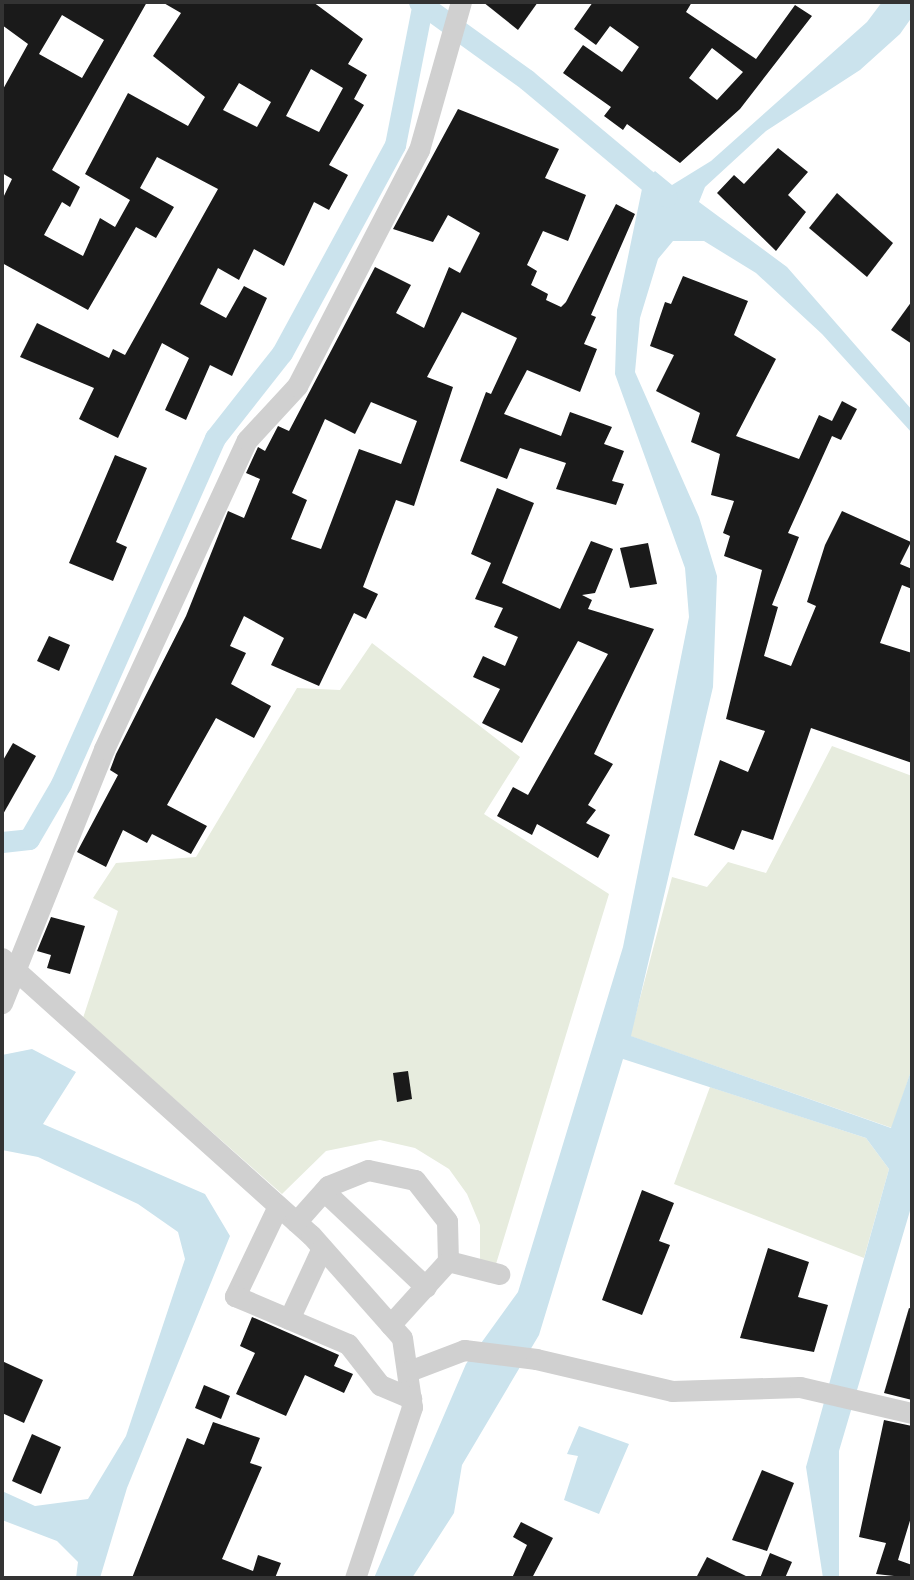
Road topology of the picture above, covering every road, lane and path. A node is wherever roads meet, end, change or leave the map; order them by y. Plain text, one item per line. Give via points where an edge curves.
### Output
1 (461, 2) edge
2 (8, 965) edge
3 (2, 1003) edge
4 (324, 1191) junction
5 (278, 1206) junction
6 (296, 1222) junction
7 (322, 1248) junction
8 (448, 1261) junction
9 (499, 1274) dead end
10 (426, 1287) junction
11 (289, 1319) junction
12 (390, 1325) junction
13 (409, 1371) junction
14 (411, 1398) junction
15 (912, 1413) edge
16 (355, 1578) edge

1 - 2 street via 419,150 297,386 247,440
2 - 3 street
2 - 5 street
4 - 6 street
4 - 8 street via 368,1170 415,1180 447,1221
4 - 10 street
5 - 6 street
5 - 11 street via 235,1296
6 - 7 street
7 - 11 street
7 - 12 street
8 - 9 street
8 - 10 street
10 - 12 street
11 - 14 street via 348,1344 380,1385
12 - 13 street via 402,1338
13 - 14 street
13 - 15 street via 464,1350 477,1351 536,1359 672,1391 800,1387
14 - 16 street via 397,1462

